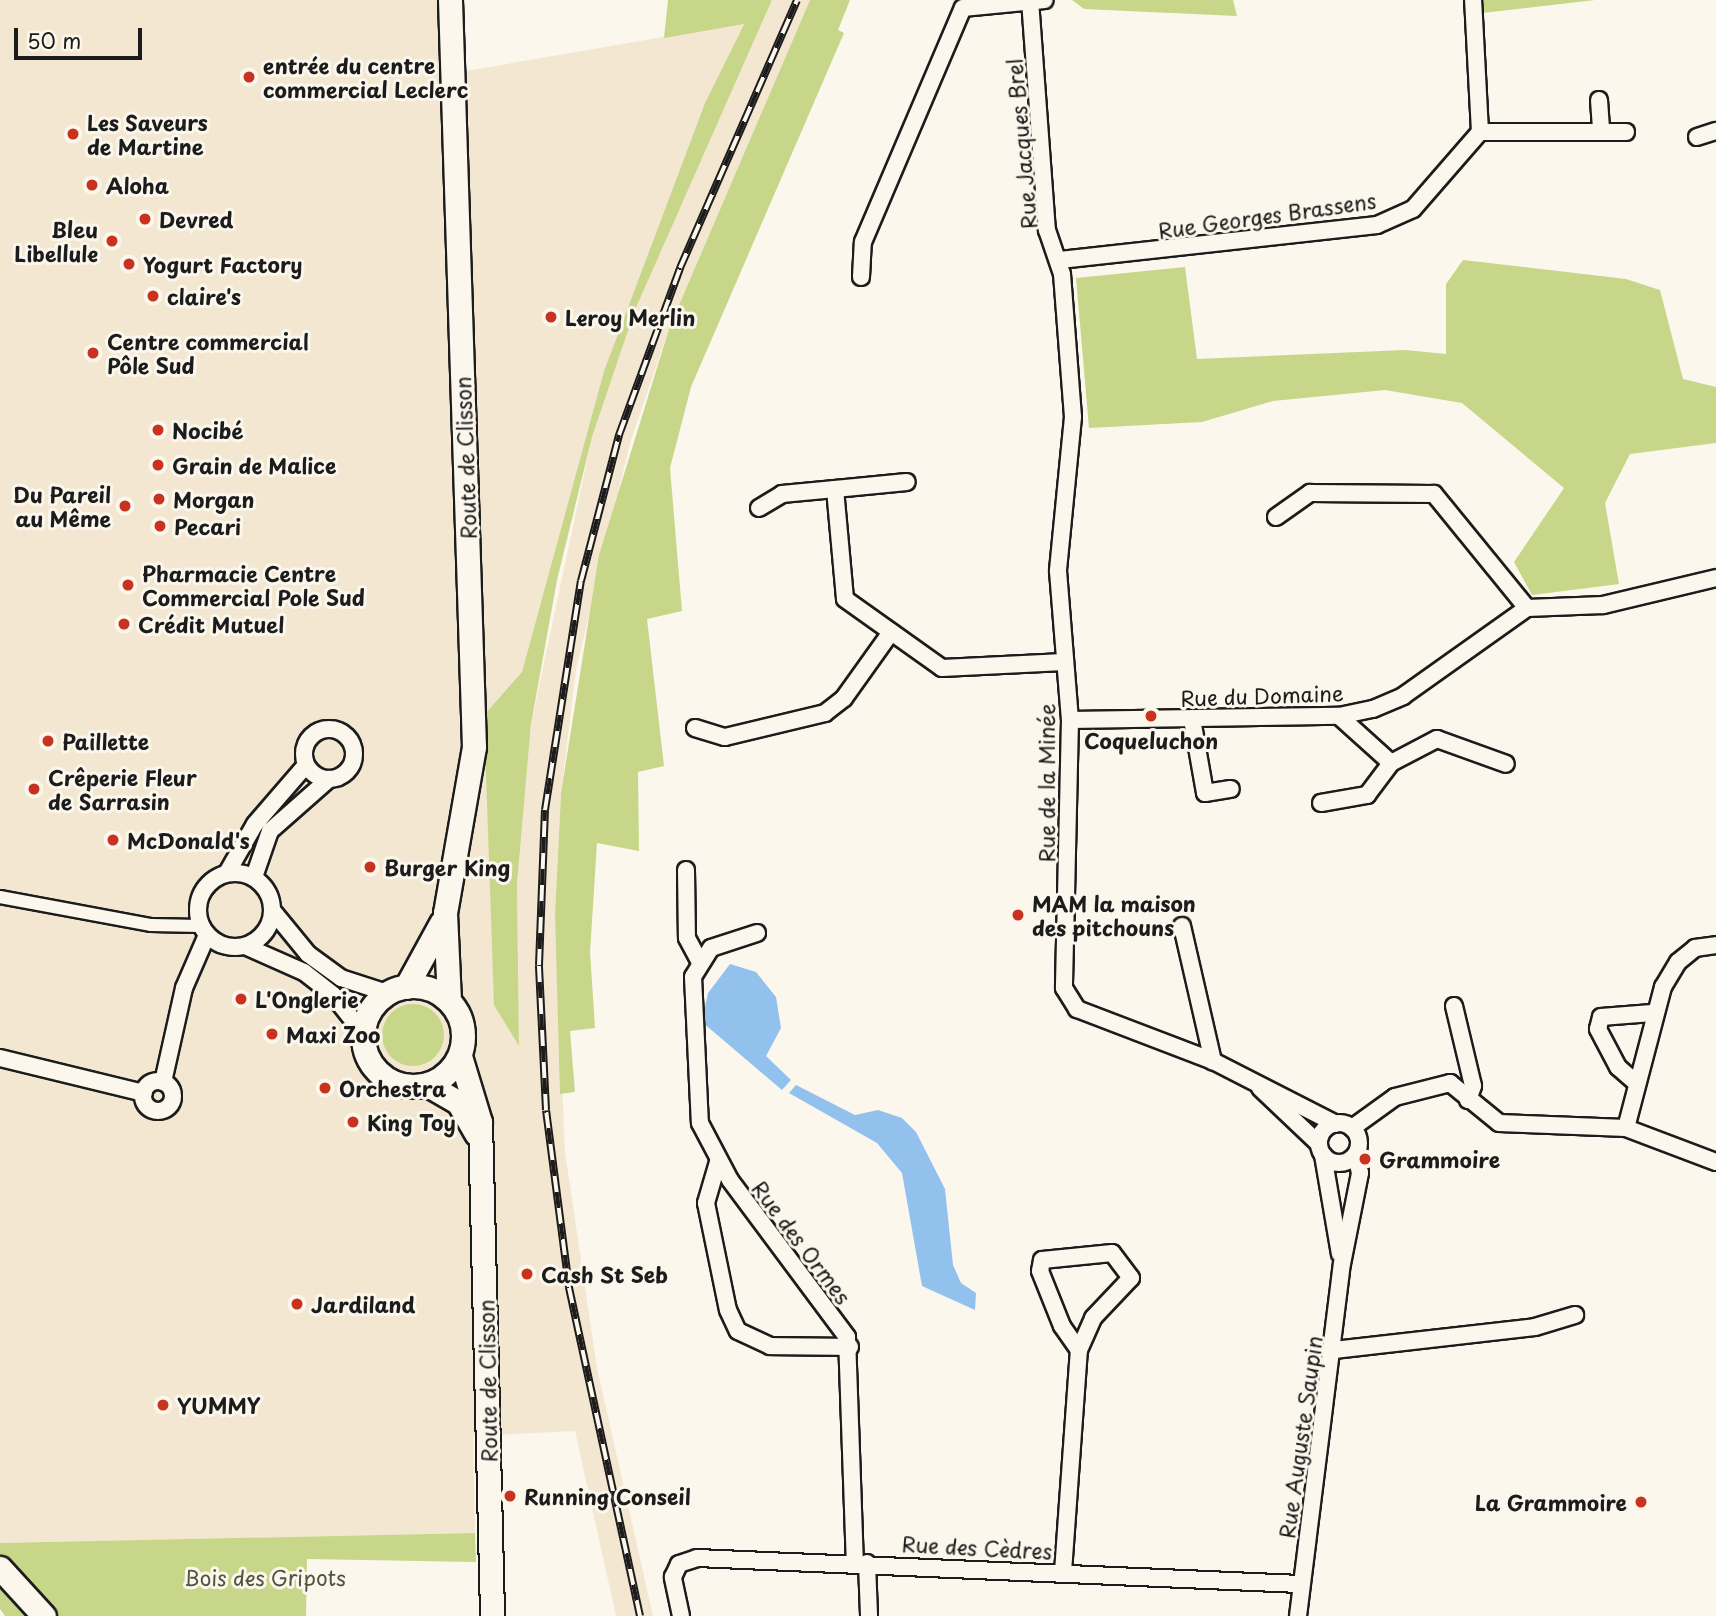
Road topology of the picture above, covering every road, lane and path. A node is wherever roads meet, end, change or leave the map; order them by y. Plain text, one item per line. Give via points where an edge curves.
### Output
1 (450, 0) edge
2 (1473, 0) edge
3 (1035, 1) edge
4 (1599, 100) dead end
5 (1601, 128) junction
6 (1716, 131) edge
7 (1480, 132) junction
8 (1626, 132) dead end
9 (1697, 137) dead end
10 (1060, 260) junction
11 (861, 277) dead end
12 (1069, 366) joint
13 (907, 482) dead end
14 (835, 489) junction
15 (759, 508) dead end
16 (1276, 517) dead end
17 (1716, 578) edge
18 (1527, 608) junction
19 (891, 632) junction
20 (1063, 662) junction
21 (1339, 716) junction
22 (1192, 719) junction
23 (1070, 720) junction
24 (695, 728) dead end
25 (1391, 763) junction
26 (1506, 764) dead end
27 (306, 765) junction
28 (329, 779) junction
29 (1231, 789) dead end
30 (1321, 803) dead end
31 (685, 870) dead end
32 (227, 873) junction
33 (254, 877) junction
34 (0, 897) edge
35 (272, 910) junction
36 (445, 913) junction
37 (1182, 926) dead end
38 (204, 930) junction
39 (757, 933) dead end
40 (1716, 945) edge
41 (245, 946) junction
42 (699, 962) junction
43 (397, 990) junction
44 (449, 1002) junction
45 (1454, 1006) dead end
46 (1652, 1013) junction
47 (363, 1033) junction
48 (460, 1056) junction
49 (0, 1058) edge
50 (1213, 1061) junction
51 (1251, 1079) junction
52 (163, 1082) junction
53 (1634, 1082) junction
54 (428, 1085) junction
55 (144, 1093) junction
56 (1468, 1100) junction
57 (1344, 1126) junction
58 (1626, 1128) junction
59 (481, 1146) junction
60 (1321, 1150) junction
61 (1356, 1155) junction
62 (718, 1162) junction
63 (1716, 1162) edge
64 (1342, 1264) junction
65 (1575, 1315) dead end
66 (850, 1348) junction
67 (1079, 1350) junction
68 (1334, 1350) junction
69 (861, 1562) junction
70 (0, 1568) edge
71 (1063, 1572) junction
72 (1300, 1584) junction
73 (44, 1616) edge
74 (492, 1616) edge
75 (681, 1616) edge
76 (869, 1616) edge
77 (1298, 1616) edge

1 - 36 main road, Route de Clisson via 474,747
2 - 7 street
3 - 10 street, Rue Jacques Brel via 1047,230
3 - 11 street via 963,8 863,242
4 - 5 street
5 - 7 street
5 - 8 street
6 - 9 street
7 - 10 street, Rue Georges Brassens via 1413,209 1377,225
10 - 12 street, Rue Jacques Brel
12 - 20 street, Rue de la Minée via 1072,426 1058,571
13 - 14 street
14 - 15 street via 782,494
14 - 19 street via 845,598
16 - 18 street via 1310,493 1434,494
17 - 18 street via 1603,605
18 - 21 street, Rue du Domaine via 1403,696
19 - 20 street via 950,671
19 - 24 street via 844,698 825,713 724,737
20 - 23 street, Rue de la Minée
21 - 22 street, Rue du Domaine
21 - 25 street
22 - 23 street, Rue du Domaine
22 - 29 street via 1205,793
23 - 50 street, Rue de la Minée via 1064,988 1077,1009
25 - 26 street via 1437,738
25 - 30 street via 1367,795
27 - 28 street
27 - 28 street via 304,746 313,734 341,732 354,748 353,763
27 - 32 street via 255,824
28 - 33 street via 270,831
31 - 42 street via 687,937
32 - 33 street
32 - 38 street via 200,895
33 - 35 street via 267,891
34 - 38 street via 151,925
35 - 41 street via 267,929
35 - 43 street via 308,954 341,978
36 - 43 main road, Route de Clisson
36 - 44 main road, Route de Clisson
37 - 50 street
38 - 41 street via 224,946
38 - 52 street via 184,988
39 - 42 street via 720,943
40 - 46 street via 1695,948 1678,962
41 - 47 street via 304,972 333,995
42 - 62 street, Rue des Ormes via 691,1002 696,1090 700,1123
43 - 44 main road via 425,987
43 - 47 main road via 373,1006
44 - 48 main road via 462,1026
45 - 56 street via 1473,1086
46 - 53 street
46 - 53 street via 1601,1017 1598,1029 1618,1067
47 - 54 main road via 364,1050 383,1077 402,1086
48 - 54 main road
48 - 59 main road, Route de Clisson via 478,1100
49 - 55 street
50 - 51 street, Rue de la Minée
51 - 57 street, Rue de la Minée
51 - 60 street, Rue de la Minée
52 - 55 street
52 - 55 street via 173,1093 165,1110 151,1109
53 - 58 street
54 - 59 main road, Route de Clisson via 458,1102
56 - 57 street via 1450,1083 1436,1082 1377,1106
56 - 58 street via 1499,1123
57 - 60 street
57 - 61 street, Rue Auguste Saupin via 1358,1137
58 - 63 street
59 - 74 main road, Route de Clisson
60 - 61 street via 1339,1163
60 - 64 street, Rue Auguste Saupin
61 - 64 street, Rue Auguste Saupin via 1360,1173
62 - 66 street, Rue des Ormes
62 - 66 street via 706,1203 728,1310 738,1331 770,1346
64 - 68 street, Rue Auguste Saupin
65 - 68 street via 1535,1328
66 - 69 street
67 - 67 street via 1093,1318 1131,1278 1112,1253 1042,1259 1041,1271 1062,1326
67 - 71 street
68 - 72 street, Rue Auguste Saupin
69 - 71 street, Rue des Cèdres
69 - 75 street, Rue des Cèdres via 686,1560 675,1568
69 - 76 street
70 - 73 main road
71 - 72 street, Rue des Cèdres
72 - 77 street, Rue Auguste Saupin

